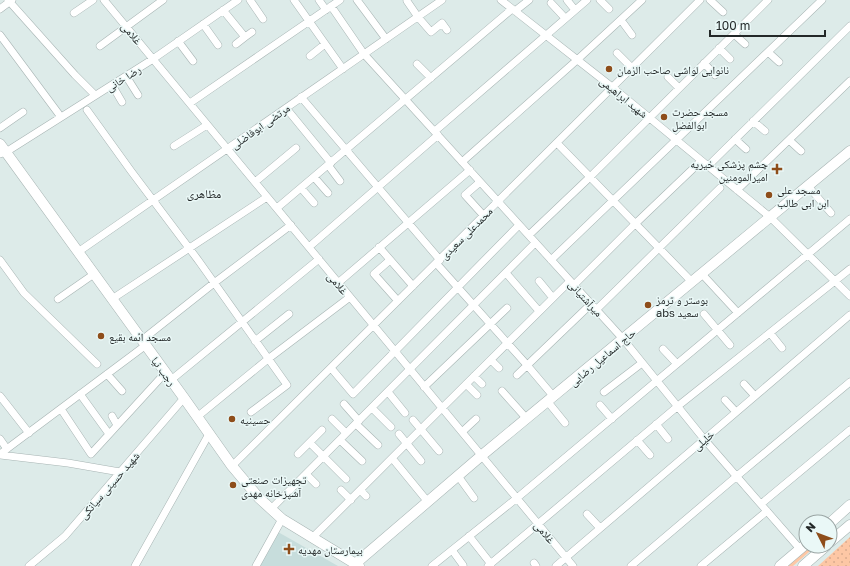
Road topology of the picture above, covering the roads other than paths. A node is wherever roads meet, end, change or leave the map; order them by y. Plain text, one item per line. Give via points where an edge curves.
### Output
1 (93, 0) edge
2 (104, 0) edge
3 (163, 0) edge
4 (238, 0) edge
5 (250, 0) edge
6 (294, 0) edge
7 (319, 0) edge
8 (340, 0) edge
9 (357, 0) edge
10 (442, 0) edge
11 (501, 0) edge
12 (530, 0) edge
13 (567, 0) edge
14 (600, 0) edge
15 (642, 0) edge
16 (700, 0) edge
17 (710, 0) edge
18 (768, 0) edge
19 (822, 0) edge
20 (10, 1) edge
21 (407, 1) dead end
22 (583, 1) edge
23 (551, 3) dead end
24 (328, 8) junction
25 (0, 9) edge
26 (609, 9) dead end
27 (223, 10) junction
28 (513, 10) junction
29 (575, 10) junction
30 (722, 12) dead end
31 (74, 13) dead end
32 (418, 17) junction
33 (263, 18) dead end
34 (565, 18) junction
35 (621, 20) junction
36 (309, 21) junction
37 (203, 24) junction
38 (126, 26) junction
39 (850, 26) edge
40 (447, 30) dead end
41 (252, 32) dead end
42 (734, 34) junction
43 (0, 35) edge
44 (545, 35) junction
45 (632, 35) dead end
46 (245, 37) junction
47 (386, 39) junction
48 (178, 41) junction
49 (236, 44) dead end
50 (325, 44) junction
51 (745, 44) dead end
52 (218, 45) dead end
53 (100, 46) dead end
54 (719, 48) junction
55 (768, 52) junction
56 (617, 53) dead end
57 (364, 54) junction
58 (310, 56) dead end
59 (153, 59) junction
60 (730, 59) dead end
61 (577, 60) junction
62 (192, 61) dead end
63 (779, 62) dead end
64 (704, 63) junction
65 (417, 64) dead end
66 (632, 68) junction
67 (343, 69) junction
68 (715, 75) dead end
69 (126, 76) junction
70 (668, 77) dead end
71 (430, 78) junction
72 (850, 81) edge
73 (112, 85) junction
74 (612, 87) junction
75 (679, 88) junction
76 (95, 95) junction
77 (138, 95) dead end
78 (301, 97) junction
79 (406, 99) junction
80 (122, 102) dead end
81 (190, 104) junction
82 (286, 108) junction
83 (87, 110) dead end
84 (23, 112) dead end
85 (60, 118) junction
86 (649, 118) junction
87 (753, 121) junction
88 (207, 125) junction
89 (0, 128) edge
90 (765, 131) dead end
91 (436, 133) junction
92 (735, 139) junction
93 (789, 140) junction
94 (677, 141) junction
95 (557, 143) junction
96 (174, 146) dead end
97 (227, 148) junction
98 (296, 148) dead end
99 (746, 149) dead end
100 (2, 150) edge
101 (346, 150) junction
102 (801, 151) dead end
103 (850, 151) edge
104 (701, 161) junction
105 (462, 162) junction
106 (329, 164) junction
107 (708, 166) junction
108 (470, 170) junction
109 (314, 177) junction
110 (590, 177) junction
111 (340, 180) dead end
112 (255, 182) junction
113 (480, 182) junction
114 (808, 186) junction
115 (301, 188) junction
116 (378, 188) junction
117 (720, 188) dead end
118 (737, 190) junction
119 (328, 193) dead end
120 (267, 197) junction
121 (153, 200) junction
122 (613, 200) junction
123 (498, 202) junction
124 (314, 203) dead end
125 (277, 208) junction
126 (832, 213) dead end
127 (484, 216) junction
128 (770, 217) junction
129 (850, 219) edge
130 (408, 223) junction
131 (635, 224) junction
132 (291, 225) junction
133 (519, 225) junction
134 (529, 235) junction
135 (536, 243) junction
136 (379, 247) junction
137 (189, 248) junction
138 (309, 248) junction
139 (659, 248) junction
140 (78, 252) junction
141 (808, 255) junction
142 (319, 259) junction
143 (0, 260) edge
144 (390, 260) junction
145 (551, 260) junction
146 (438, 262) junction
147 (850, 269) edge
148 (506, 273) junction
149 (94, 274) junction
150 (702, 274) junction
151 (539, 281) dead end
152 (835, 281) junction
153 (692, 282) junction
154 (214, 283) junction
155 (338, 283) junction
156 (572, 283) junction
157 (413, 286) junction
158 (458, 288) junction
159 (350, 296) junction
160 (850, 296) edge
161 (553, 298) junction
162 (58, 299) dead end
163 (112, 299) junction
164 (398, 301) junction
165 (591, 304) junction
166 (474, 306) junction
167 (507, 308) dead end
168 (596, 310) junction
169 (539, 311) junction
170 (738, 313) junction
171 (289, 314) dead end
172 (704, 314) dead end
173 (850, 315) edge
174 (242, 323) junction
175 (490, 324) junction
176 (374, 326) junction
177 (718, 330) junction
178 (770, 333) junction
179 (623, 339) junction
180 (255, 341) junction
181 (144, 342) junction
182 (507, 343) junction
183 (730, 345) dead end
184 (782, 348) dead end
185 (663, 349) dead end
186 (394, 351) junction
187 (268, 358) junction
188 (491, 360) junction
189 (642, 363) junction
190 (96, 364) dead end
191 (676, 364) junction
192 (527, 365) junction
193 (331, 368) junction
194 (499, 368) dead end
195 (410, 370) junction
196 (107, 374) junction
197 (517, 375) dead end
198 (168, 376) junction
199 (474, 376) junction
200 (657, 381) junction
201 (850, 382) edge
202 (466, 384) junction
203 (482, 384) dead end
204 (744, 384) dead end
205 (424, 387) junction
206 (122, 391) dead end
207 (502, 391) dead end
208 (388, 392) junction
209 (604, 392) dead end
210 (80, 394) junction
211 (476, 395) dead end
212 (0, 396) edge
213 (755, 396) junction
214 (184, 398) junction
215 (551, 399) junction
216 (725, 400) dead end
217 (344, 404) dead end
218 (600, 405) dead end
219 (678, 406) junction
220 (372, 408) junction
221 (442, 408) junction
222 (61, 409) junction
223 (251, 412) dead end
224 (736, 412) junction
225 (405, 413) dead end
226 (112, 416) dead end
227 (198, 416) junction
228 (332, 419) dead end
229 (476, 419) dead end
230 (527, 419) junction
231 (612, 419) junction
232 (413, 420) dead end
233 (358, 422) junction
234 (565, 423) dead end
235 (656, 424) junction
236 (117, 425) junction
237 (390, 427) dead end
238 (322, 430) dead end
239 (420, 430) junction
240 (850, 430) edge
241 (462, 432) junction
242 (29, 433) junction
243 (346, 433) junction
244 (109, 434) junction
245 (209, 434) junction
246 (399, 434) dead end
247 (0, 439) edge
248 (704, 439) junction
249 (340, 440) junction
250 (637, 440) junction
251 (668, 440) dead end
252 (310, 443) junction
253 (406, 444) junction
254 (378, 445) dead end
255 (7, 449) junction
256 (439, 451) dead end
257 (298, 454) dead end
258 (0, 455) edge
259 (650, 455) dead end
260 (481, 456) junction
261 (323, 457) junction
262 (392, 458) junction
263 (421, 461) dead end
264 (362, 462) dead end
265 (232, 466) junction
266 (120, 472) junction
267 (306, 474) junction
268 (458, 476) junction
269 (737, 476) junction
270 (346, 479) dead end
271 (316, 484) dead end
272 (341, 490) dead end
273 (360, 490) junction
274 (366, 496) dead end
275 (474, 498) dead end
276 (516, 498) junction
277 (351, 500) junction
278 (428, 502) junction
279 (761, 504) junction
280 (850, 505) edge
281 (271, 509) junction
282 (767, 511) junction
283 (587, 514) dead end
284 (838, 516) edge
285 (282, 519) junction
286 (538, 524) junction
287 (850, 525) edge
288 (600, 528) junction
289 (838, 535) edge
290 (469, 536) junction
291 (312, 538) junction
292 (798, 541) edge
293 (452, 550) junction
294 (798, 550) edge
295 (817, 554) edge
296 (566, 558) junction
297 (357, 565) edge
298 (489, 565) edge
299 (29, 566) edge
300 (135, 566) edge
301 (256, 566) edge
302 (432, 566) edge
303 (463, 566) edge
304 (556, 566) edge
305 (573, 566) edge
306 (631, 566) edge
307 (701, 566) edge
308 (780, 566) edge
309 (803, 566) edge

1 - 31 street
2 - 38 street, غلامی
3 - 38 street
4 - 27 street, رضا خانی
5 - 33 street
6 - 36 street
7 - 24 street, میرآشتیانی
8 - 24 street
9 - 47 street
10 - 32 street, مرتضی ابوفاضلی
11 - 28 street, شهید ابراهیمی
12 - 28 street
13 - 29 street
14 - 26 street
15 - 35 street
16 - 66 street, محمدعلی سعیدی
17 - 30 street
18 - 42 street
19 - 55 street
20 - 25 street
20 - 76 street
21 - 32 street
22 - 29 street
23 - 34 street
24 - 36 street
24 - 57 street, میرآشتیانی
27 - 37 street, رضا خانی
27 - 46 street
28 - 44 street, شهید ابراهیمی
28 - 71 street
29 - 34 street
32 - 40 street via 431,32 442,24
32 - 47 street, مرتضی ابوفاضلی
34 - 44 street
35 - 45 street
35 - 61 street
36 - 50 street
36 - 81 street
37 - 48 street, رضا خانی
37 - 52 street
38 - 53 street
38 - 59 street, غلامی
39 - 87 street
41 - 46 street
42 - 51 street
42 - 54 street
43 - 85 street
44 - 61 street, شهید ابراهیمی
44 - 91 street
46 - 49 street
47 - 57 street, مرتضی ابوفاضلی
48 - 59 street, رضا خانی
48 - 62 street
50 - 58 street
50 - 67 street
54 - 60 street
54 - 64 street
55 - 63 street
55 - 94 street
56 - 66 street
57 - 67 street, مرتضی ابوفاضلی
57 - 79 street, میرآشتیانی
59 - 69 street, رضا خانی
59 - 81 street, غلامی
61 - 74 street, شهید ابراهیمی
61 - 105 street
64 - 68 street
64 - 75 street
65 - 71 street
66 - 74 street, محمدعلی سعیدی
67 - 78 street, مرتضی ابوفاضلی
69 - 73 street, رضا خانی
69 - 77 street
70 - 75 street
71 - 79 street
72 - 93 street
73 - 76 street, رضا خانی
73 - 80 street
74 - 86 street, شهید ابراهیمی
74 - 95 street, محمدعلی سعیدی
75 - 86 street
76 - 85 street, رضا خانی
78 - 82 street, مرتضی ابوفاضلی
78 - 101 street
79 - 91 street, میرآشتیانی
79 - 101 street
81 - 88 street, غلامی
82 - 97 street, مرتضی ابوفاضلی
82 - 106 street
83 - 121 street
84 - 89 street
85 - 100 street, رضا خانی
86 - 94 street, شهید ابراهیمی
86 - 110 street
87 - 90 street
87 - 92 street
88 - 96 street
88 - 97 street, غلامی
91 - 105 street, میرآشتیانی
91 - 116 street
92 - 99 street
92 - 107 street
93 - 102 street
93 - 118 street
94 - 104 street, شهید ابراهیمی
94 - 122 street
95 - 110 street
95 - 123 street, محمدعلی سعیدی
97 - 112 street, غلامی
97 - 121 street, مرتضی ابوفاضلی
98 - 112 street
100 - 140 main road, رجب نیا
101 - 106 street
101 - 116 street
103 - 114 main road, حاج اسماعیل رضایی
104 - 107 street, شهید ابراهیمی
104 - 131 street
105 - 108 street, میرآشتیانی
106 - 109 street
106 - 111 street
107 - 118 street, شهید ابراهیمی
108 - 113 street, میرآشتیانی
108 - 130 street
109 - 115 street
109 - 119 street
110 - 122 street
110 - 134 street
112 - 120 street, غلامی
113 - 123 street, میرآشتیانی
113 - 127 street via 465,195
114 - 126 street
114 - 128 main road, حاج اسماعیل رضایی
115 - 124 street
115 - 125 street
116 - 130 street
116 - 138 street
117 - 139 street
118 - 128 street, شهید ابراهیمی
120 - 125 street, غلامی
120 - 137 street
121 - 137 street
121 - 140 street, مرتضی ابوفاضلی
122 - 131 street
122 - 145 street
123 - 127 street, محمدعلی سعیدی
123 - 133 street, میرآشتیانی
125 - 132 street, غلامی
127 - 146 street, محمدعلی سعیدی
128 - 141 street, شهید ابراهیمی
128 - 150 main road, حاج اسماعیل رضایی
129 - 141 street
130 - 136 street
130 - 146 street
131 - 139 street
131 - 156 street
132 - 138 street, غلامی
132 - 154 street
133 - 134 street, میرآشتیانی
133 - 158 street
134 - 135 street, میرآشتیانی
135 - 145 street, میرآشتیانی
135 - 148 street
136 - 144 street
136 - 155 street
137 - 154 street
137 - 163 street
138 - 142 street, غلامی
139 - 153 street
139 - 168 street
140 - 149 main road, رجب نیا
141 - 152 street, شهید ابراهیمی
141 - 170 street
142 - 155 street, غلامی
142 - 174 street
143 - 190 street via 29,298
144 - 157 street
144 - 164 street via 374,274
145 - 156 street, میرآشتیانی
146 - 157 street, محمدعلی سعیدی
146 - 158 street
147 - 152 street
148 - 166 street
148 - 169 street
149 - 162 street
149 - 163 main road, رجب نیا
150 - 153 main road, حاج اسماعیل رضایی
150 - 170 street
151 - 161 street
152 - 160 street, شهید ابراهیمی
152 - 178 street
153 - 179 main road, حاج اسماعیل رضایی
154 - 174 street
154 - 181 street
155 - 159 street, غلامی
156 - 161 street
156 - 165 street, میرآشتیانی
157 - 164 street, محمدعلی سعیدی
158 - 166 street
158 - 186 street
159 - 176 street, غلامی
159 - 187 street
161 - 169 street
163 - 181 main road, رجب نیا
164 - 176 street, محمدعلی سعیدی
165 - 168 street, میرآشتیانی
165 - 192 street
166 - 175 street
166 - 195 street
167 - 175 street
168 - 179 street, میرآشتیانی
169 - 182 street
170 - 177 street
171 - 180 street
172 - 177 street
173 - 213 street, خلیلی
174 - 180 street
174 - 198 street
175 - 182 street
175 - 205 street
176 - 186 street, غلامی
176 - 193 street, محمدعلی سعیدی
177 - 183 street
177 - 191 street
178 - 184 street
178 - 219 street
179 - 189 street, میرآشتیانی
179 - 215 main road, حاج اسماعیل رضایی
180 - 187 street
181 - 196 street
181 - 198 main road, رجب نیا
182 - 188 street
182 - 192 street
185 - 191 street
186 - 193 street via 353,394
186 - 195 street, غلامی
187 - 223 street via 287,385
187 - 227 street
188 - 194 street
188 - 199 street
189 - 200 street, میرآشتیانی
189 - 209 street
191 - 200 street
192 - 197 street
192 - 215 street
193 - 265 street, محمدعلی سعیدی
195 - 205 street, غلامی
195 - 208 street
196 - 206 street
196 - 210 street
198 - 214 main road, رجب نیا
198 - 236 street
199 - 202 street
199 - 203 street
200 - 219 street, میرآشتیانی
200 - 231 street
201 - 269 street
202 - 211 street
202 - 221 street
204 - 213 street
205 - 221 street, غلامی
207 - 230 street
208 - 220 street
208 - 225 street
210 - 222 street
210 - 244 street
212 - 242 street
213 - 224 street, خلیلی
214 - 227 main road, رجب نیا
214 - 266 street, شهید حسینی سیانکی
215 - 230 main road, حاج اسماعیل رضایی
215 - 234 street
216 - 224 street
217 - 233 street
218 - 231 street
219 - 235 street
219 - 248 street, میرآشتیانی
220 - 233 street
220 - 237 street
221 - 239 street
221 - 241 street, غلامی
222 - 242 street
222 - 244 street via 91,454
224 - 248 street, خلیلی
226 - 236 street
227 - 245 main road, رجب نیا
228 - 243 street
229 - 241 street
230 - 260 main road, حاج اسماعیل رضایی
231 - 276 street
232 - 239 street
233 - 243 street
233 - 254 street
235 - 250 street
235 - 251 street
236 - 244 street
238 - 252 street
239 - 253 street
239 - 256 street
240 - 279 street
241 - 260 street, غلامی
242 - 255 street
243 - 249 street
245 - 265 main road, رجب نیا
245 - 300 street
246 - 253 street
247 - 255 street
248 - 269 street, میرآشتیانی
248 - 288 street, خلیلی
249 - 261 street
249 - 264 street
250 - 259 street
250 - 286 street
252 - 257 street
252 - 261 street
253 - 262 street
253 - 263 street
255 - 258 street
258 - 266 street
260 - 268 main road, حاج اسماعیل رضایی
260 - 276 street, غلامی
261 - 267 street
261 - 270 street
262 - 273 street via 375,480
262 - 278 street
265 - 281 main road, رجب نیا
266 - 299 street, شهید حسینی سیانکی via 65,536
267 - 271 street
267 - 281 street
268 - 275 street
268 - 278 main road, حاج اسماعیل رضایی
269 - 279 street, میرآشتیانی
269 - 306 street
272 - 277 street
273 - 274 street
273 - 277 street
276 - 286 street, غلامی
276 - 290 street
277 - 291 street
278 - 297 main road, حاج اسماعیل رضایی
279 - 282 street, میرآشتیانی
280 - 284 main road
281 - 285 main road, رجب نیا
282 - 292 street, میرآشتیانی
282 - 307 street
283 - 288 street
285 - 291 main road, رجب نیا
285 - 301 street
286 - 296 street, غلامی
286 - 298 street
287 - 289 main road
288 - 296 street, خلیلی
290 - 293 street
290 - 298 street
291 - 297 main road, رجب نیا
293 - 302 street
293 - 303 street
294 - 308 main road
295 - 309 main road
296 - 304 street, خلیلی
296 - 305 street, غلامی

